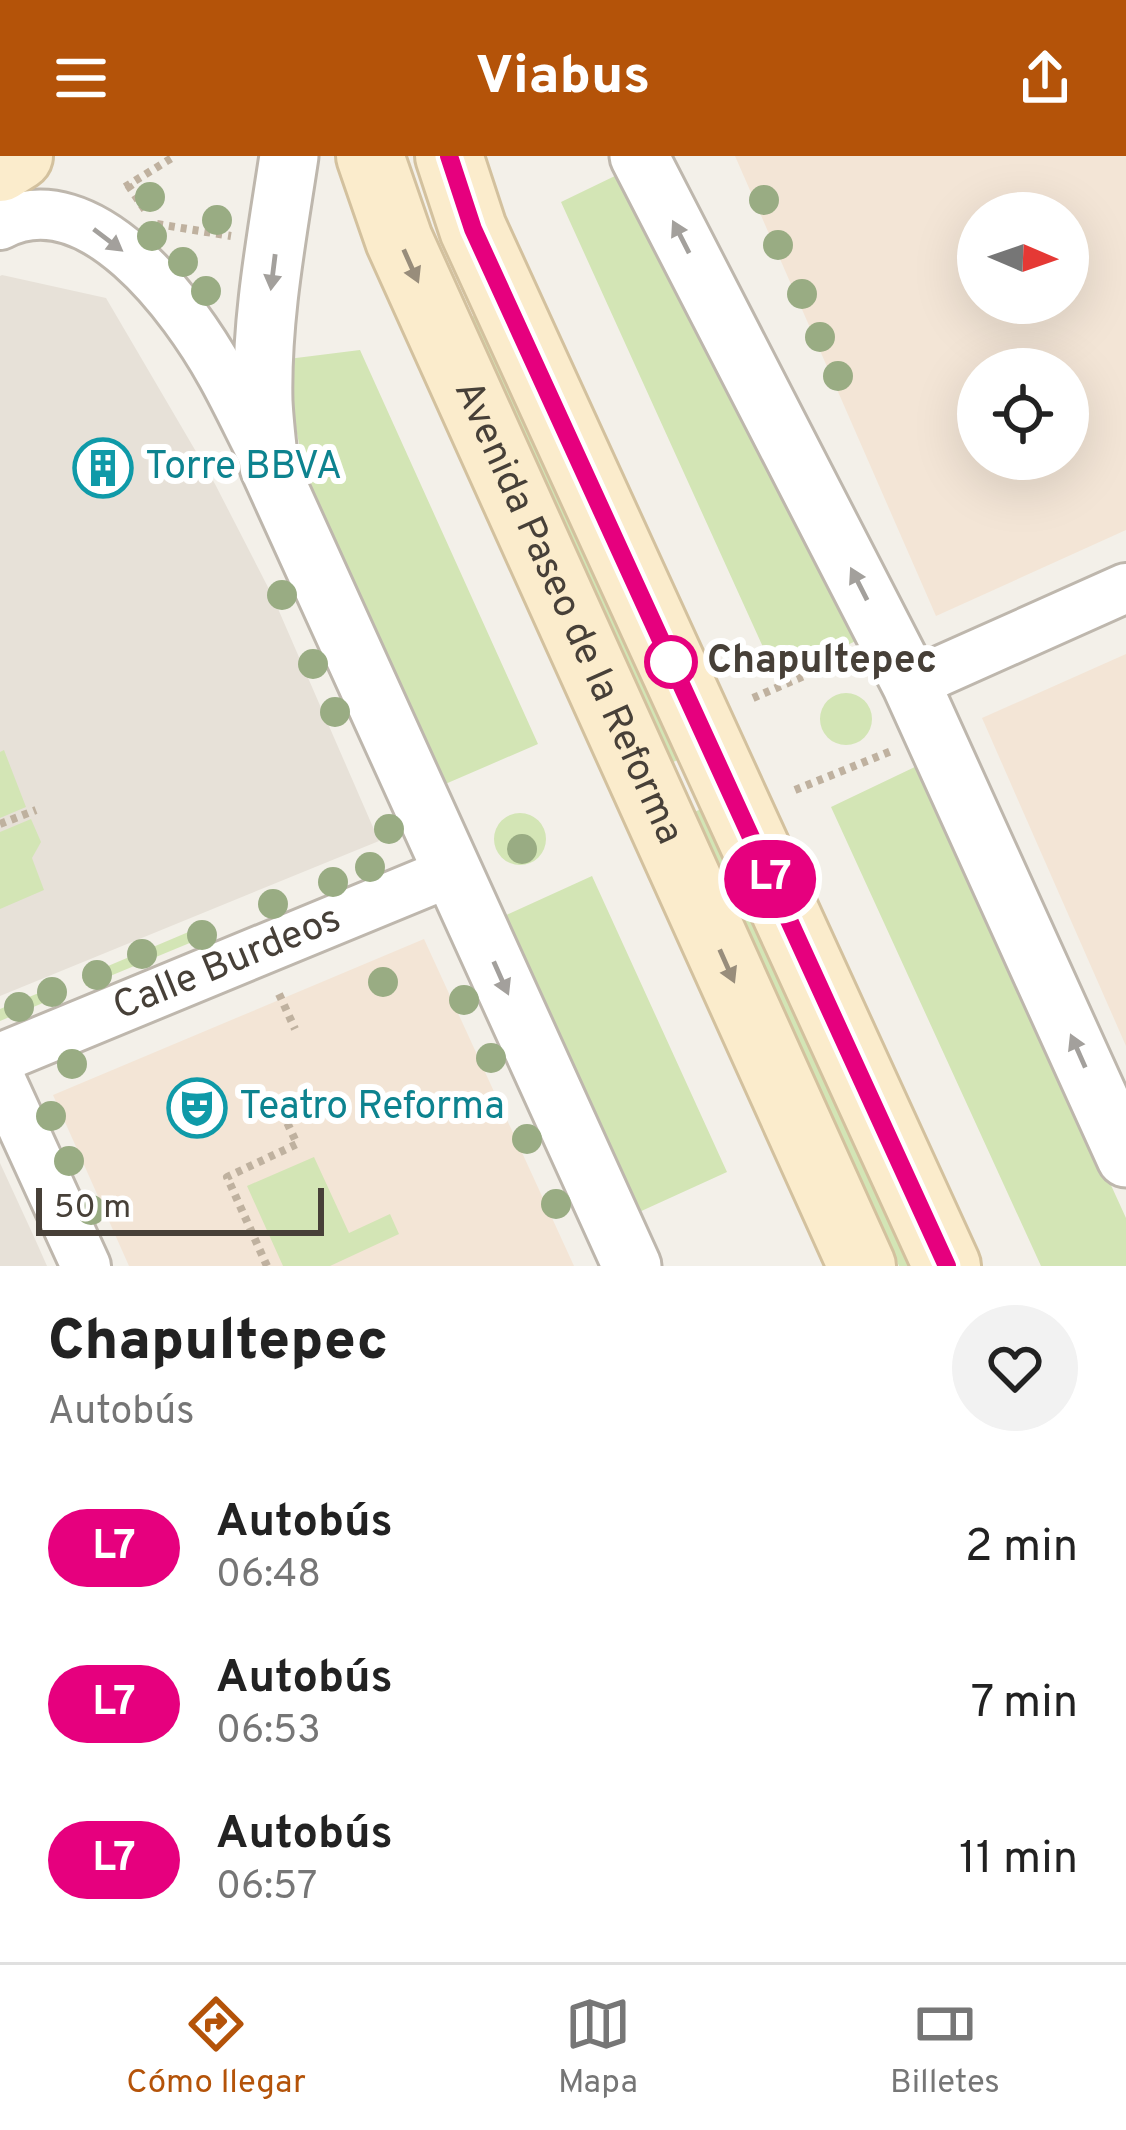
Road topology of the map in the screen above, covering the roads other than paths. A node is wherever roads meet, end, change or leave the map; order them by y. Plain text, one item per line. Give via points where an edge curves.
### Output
1 (19, 156) edge
2 (289, 156) edge
3 (370, 156) edge
4 (449, 156) edge
5 (639, 156) edge
6 (0, 168) edge
7 (0, 225) edge
8 (269, 467) junction
9 (1126, 587) edge
10 (911, 684) junction
11 (453, 871) junction
12 (0, 1058) edge
13 (0, 1078) edge
14 (1126, 1158) edge
15 (86, 1266) edge
16 (632, 1266) edge
17 (862, 1266) edge
18 (946, 1266) edge

1 - 6 main road
2 -> 8 street via 264,365
3 -> 17 main road, Avenida Paseo de la Reforma via 399,240
4 - 18 main road, Avenida Paseo de la Reforma via 473,229
10 -> 5 street
7 -> 8 street via 47,214 112,240 191,325
8 - 11 street
9 - 10 street
14 -> 10 street
11 - 12 street, Calle Burdeos
11 -> 16 street
13 - 15 street

